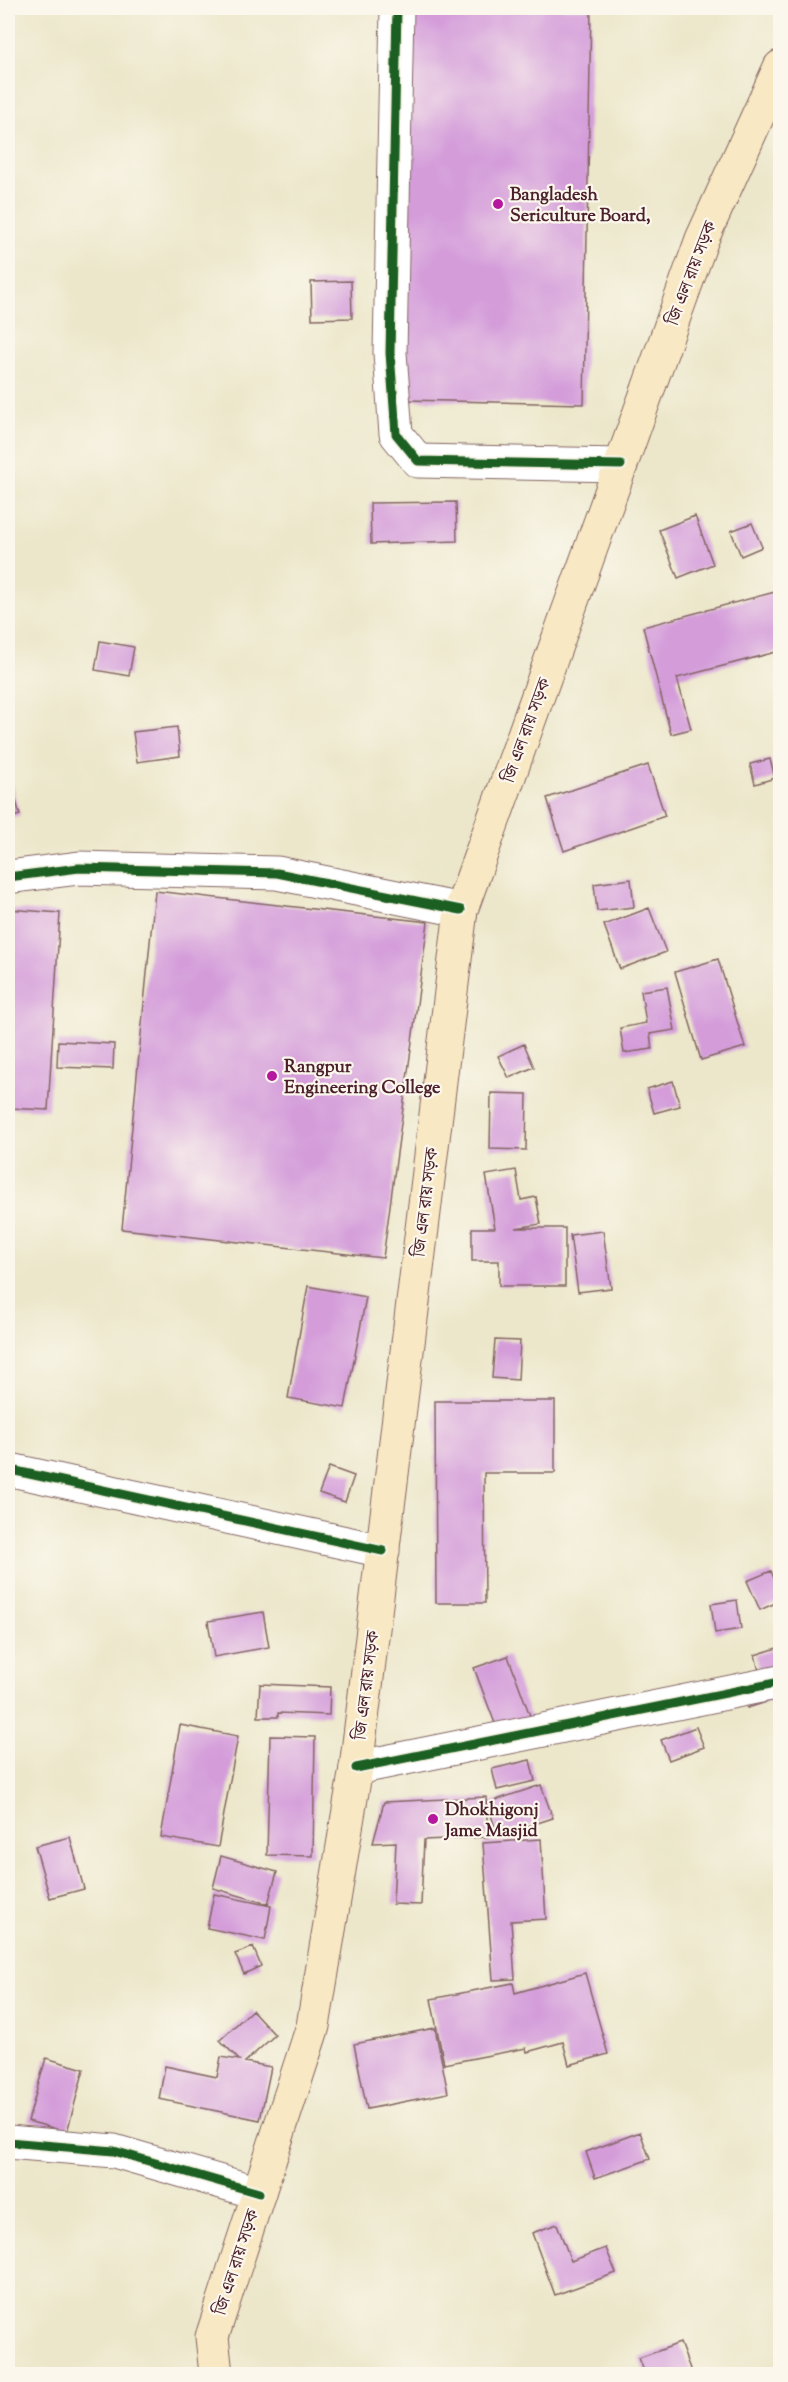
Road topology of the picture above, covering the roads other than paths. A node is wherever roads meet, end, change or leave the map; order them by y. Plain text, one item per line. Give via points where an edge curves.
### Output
1 (397, 8) edge
2 (780, 67) edge
3 (621, 465) junction
4 (8, 877) edge
5 (461, 910) junction
6 (10, 1470) dead end
7 (383, 1551) junction
8 (780, 1682) edge
9 (356, 1768) junction
10 (8, 2142) edge
11 (259, 2193) junction
12 (216, 2374) edge

1 - 3 street via 390,353 396,434 418,461
2 - 3 main road, জি এল রায় সড়ক via 702,239
3 - 5 main road, জি এল রায় সড়ক
4 - 5 street via 79,868 277,873
5 - 7 main road, জি এল রায় সড়ক
6 - 7 street
7 - 9 main road, জি এল রায় সড়ক
8 - 9 street
9 - 11 main road, জি এল রায় সড়ক via 313,2026
10 - 11 street via 114,2151
11 - 12 main road, জি এল রায় সড়ক via 212,2337

